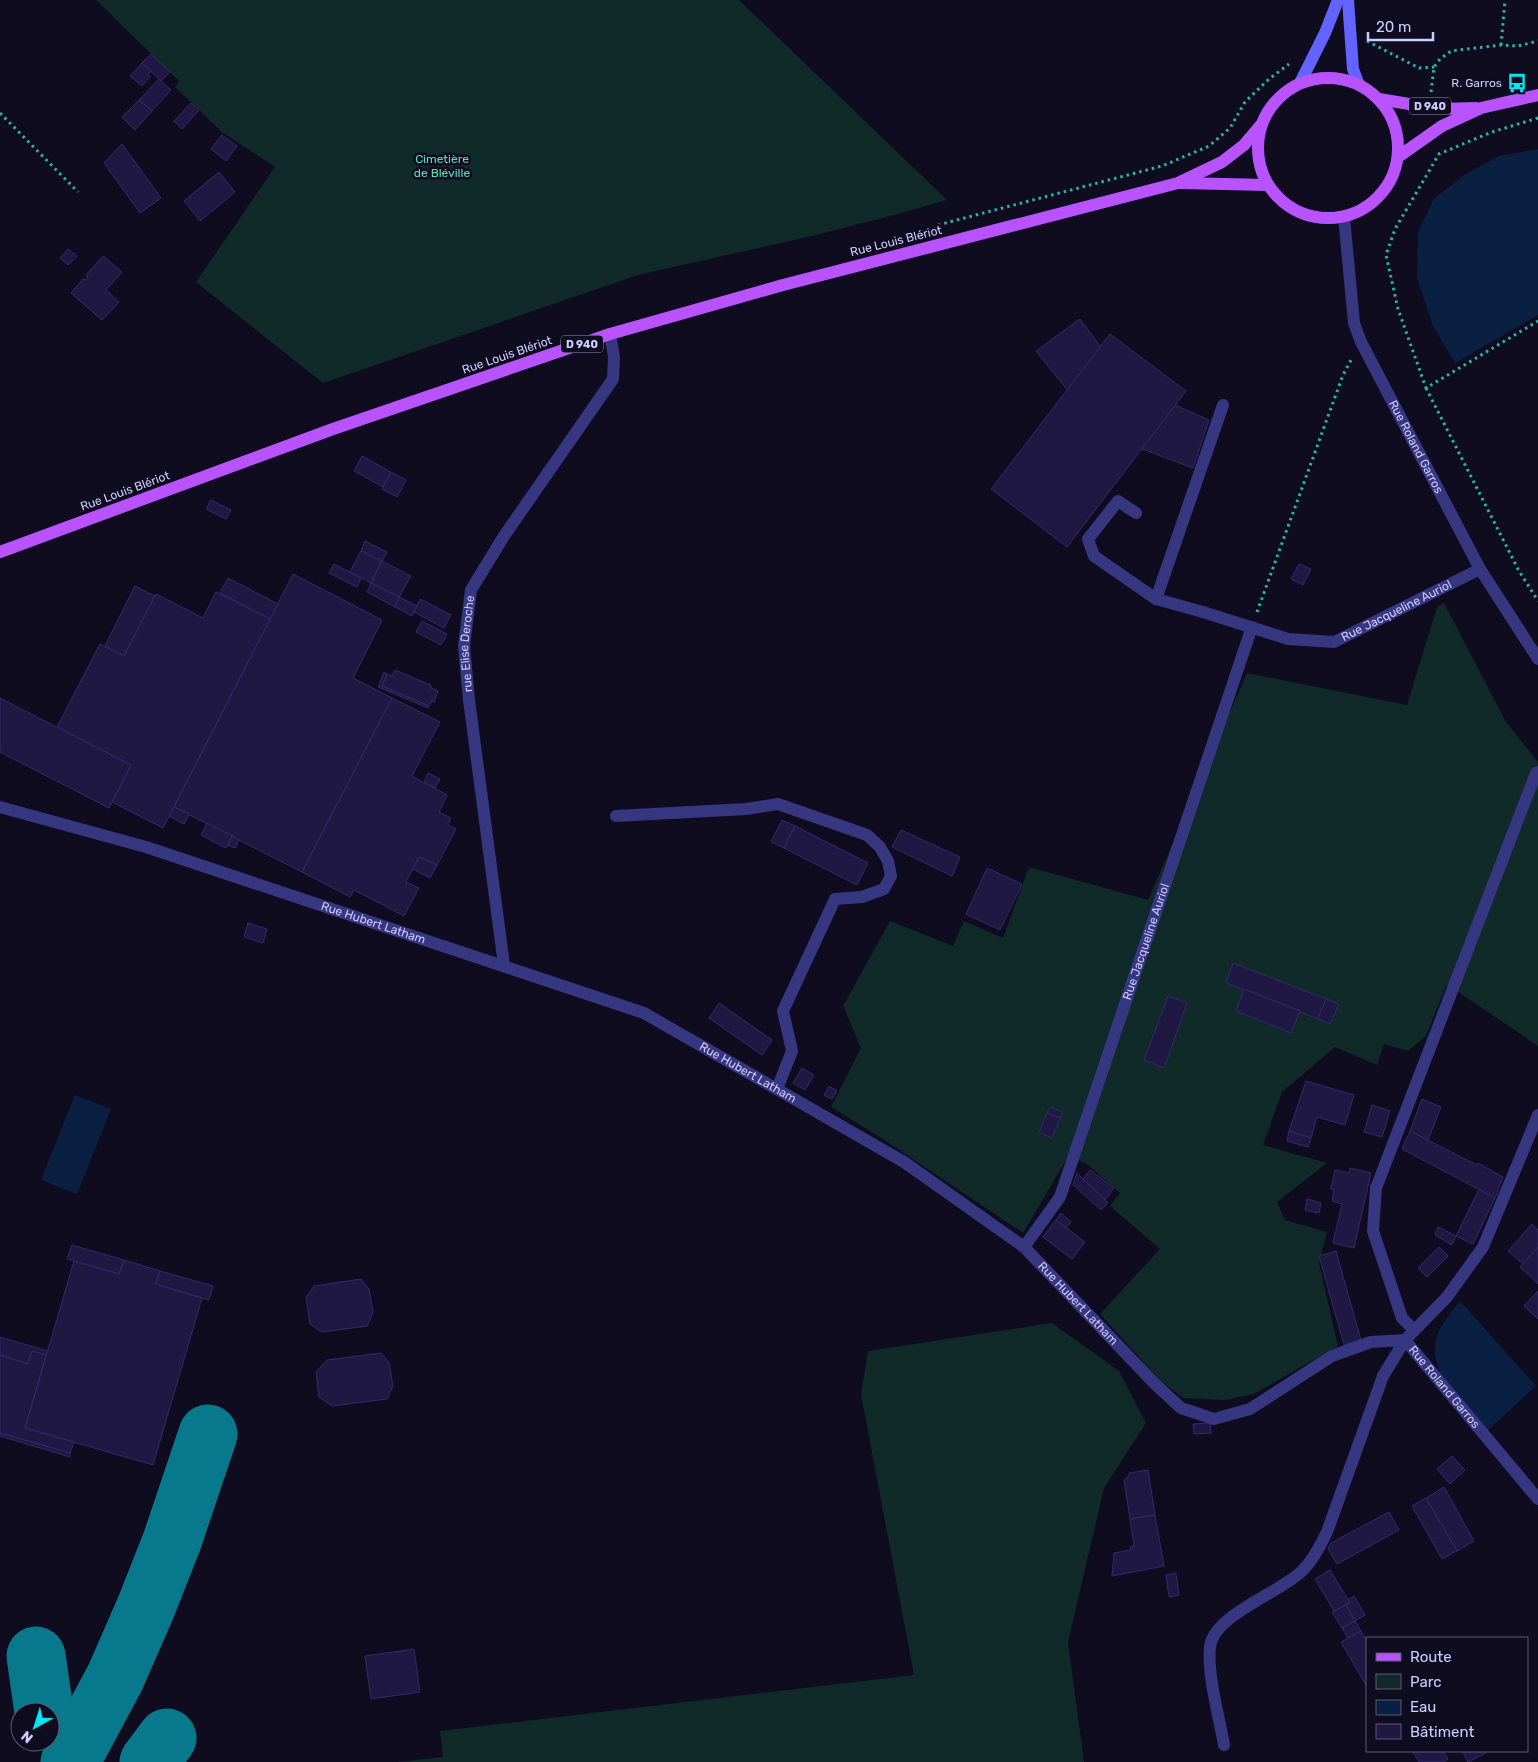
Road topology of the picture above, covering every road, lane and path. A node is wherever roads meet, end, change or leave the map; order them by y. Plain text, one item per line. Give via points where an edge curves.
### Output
1 (1338, 0) edge
2 (1348, 0) edge
3 (1504, 0) edge
4 (1538, 41) edge
5 (1501, 45) junction
6 (1300, 83) junction
7 (1359, 85) junction
8 (1431, 91) dead end
9 (1538, 95) edge
10 (1379, 99) junction
11 (1481, 108) junction
12 (0, 113) edge
13 (1538, 118) edge
14 (1261, 125) junction
15 (1398, 158) junction
16 (1178, 183) junction
17 (1267, 185) junction
18 (78, 192) dead end
19 (1344, 216) junction
20 (1538, 321) edge
21 (610, 334) junction
22 (1361, 342) junction
23 (1426, 388) junction
24 (1223, 405) dead end
25 (1136, 513) dead end
26 (0, 552) edge
27 (1480, 569) junction
28 (1156, 599) junction
29 (1538, 600) edge
30 (1252, 627) junction
31 (1538, 659) edge
32 (1538, 772) edge
33 (0, 807) edge
34 (616, 816) dead end
35 (504, 965) junction
36 (777, 1089) junction
37 (1538, 1115) edge
38 (1024, 1247) junction
39 (1414, 1330) junction
40 (1404, 1340) junction
41 (1538, 1499) edge
42 (1224, 1745) dead end

1 - 6 main road
2 - 7 main road via 1353,69
3 - 5 path
4 - 5 path via 1518,46
5 - 8 path via 1451,51 1434,67
6 - 7 main road via 1340,78
6 - 14 main road via 1283,93 1270,107
7 - 10 main road
9 - 11 main road, D 940
10 - 11 main road, D 940 via 1439,109
10 - 15 main road via 1395,126
11 - 15 main road, D 940 via 1442,126
12 - 18 path
13 - 23 path via 1492,132 1439,154 1395,229 1386,255 1398,309
14 - 16 main road, Rue Louis Blériot / D 940 via 1244,145 1222,162
14 - 17 main road via 1257,144 1259,164
15 - 19 main road via 1386,189 1360,211
16 - 17 main road, Rue Louis Blériot / D 940
16 - 21 main road, Rue Louis Blériot / D 940 via 782,284
17 - 19 main road via 1282,202 1301,213 1322,218
19 - 22 street, Rue Roland Garros via 1354,323
20 - 23 path
21 - 26 main road, Rue Louis Blériot / D 940 via 333,429
21 - 35 street, rue Elise Deroche via 614,357 612,379 504,536 471,590 464,646
22 - 27 street, Rue Roland Garros
22 - 30 path via 1343,375
23 - 29 path via 1519,571
24 - 28 street
25 - 28 street, Rue Jacqueline Auriol via 1118,501 1088,539 1094,556
27 - 30 street, Rue Jacqueline Auriol via 1334,642 1288,639
27 - 31 street, Rue Roland Garros
28 - 30 street, Rue Jacqueline Auriol
30 - 38 street, Rue Jacqueline Auriol via 1060,1197
32 - 39 street via 1376,1188 1374,1231 1402,1318
33 - 35 street, Rue Hubert Latham via 146,847
34 - 36 street via 746,809 778,804 867,835 880,847 888,861 891,876 884,889 862,897 835,899 783,1011 792,1051
35 - 36 street, Rue Hubert Latham via 644,1013
36 - 38 street, Rue Hubert Latham via 904,1162
37 - 39 street, Rue Roland Garros via 1484,1247 1447,1297
38 - 40 street, Rue Hubert Latham via 1181,1408 1214,1419 1250,1409 1332,1356 1371,1342
39 - 40 street, Rue Roland Garros
40 - 41 street, Rue Roland Garros
40 - 42 street via 1383,1376 1326,1532 1314,1556 1284,1585 1216,1630 1210,1644 1209,1661

